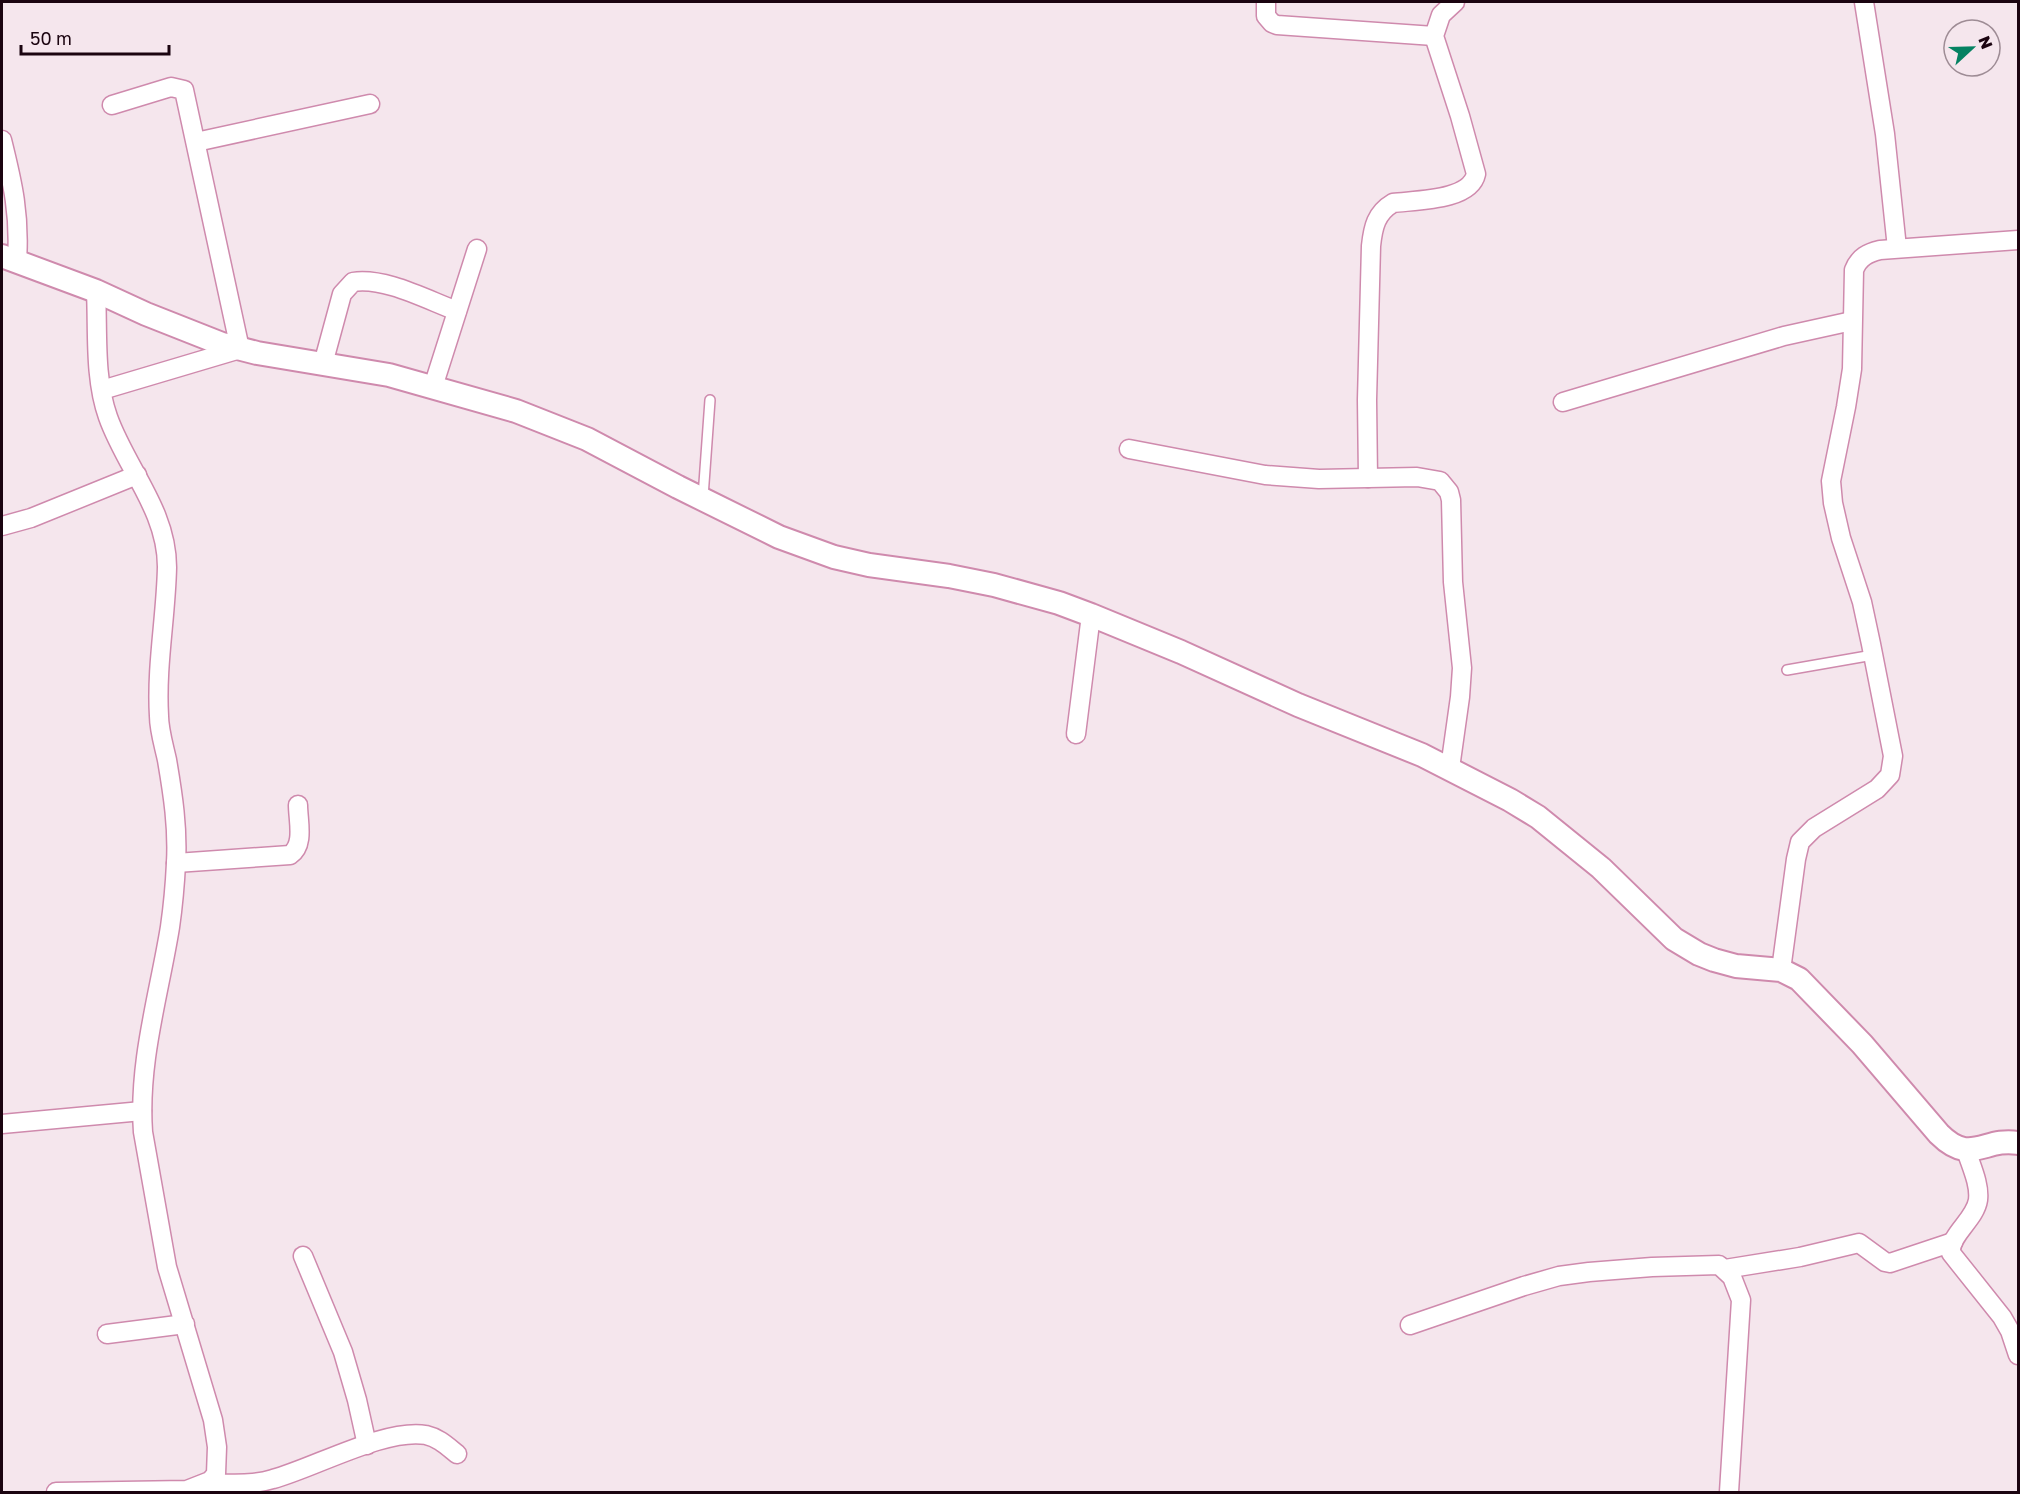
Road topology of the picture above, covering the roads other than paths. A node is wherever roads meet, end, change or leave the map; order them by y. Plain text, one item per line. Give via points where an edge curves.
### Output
1 (1266, 2) edge
2 (1455, 2) edge
3 (1864, 2) edge
4 (1434, 36) junction
5 (370, 104) dead end
6 (112, 105) dead end
7 (2, 140) edge
8 (196, 142) junction
9 (2019, 240) edge
10 (1897, 248) junction
11 (477, 249) dead end
12 (9, 258) edge
13 (96, 291) junction
14 (457, 311) junction
15 (1852, 321) junction
16 (240, 349) junction
17 (323, 364) junction
18 (432, 387) junction
19 (102, 390) junction
20 (710, 400) dead end
21 (1563, 402) dead end
22 (1129, 449) dead end
23 (137, 475) junction
24 (1368, 478) junction
25 (702, 499) junction
26 (2, 526) edge
27 (1091, 615) junction
28 (1873, 655) junction
29 (1787, 670) dead end
30 (1076, 734) dead end
31 (1450, 768) junction
32 (298, 805) dead end
33 (176, 863) junction
34 (1781, 970) junction
35 (142, 1111) junction
36 (2, 1124) edge
37 (2018, 1141) edge
38 (1966, 1150) junction
39 (1953, 1242) junction
40 (303, 1256) dead end
41 (1725, 1269) junction
42 (185, 1324) junction
43 (1410, 1325) dead end
44 (107, 1334) dead end
45 (2019, 1355) edge
46 (367, 1445) junction
47 (457, 1454) dead end
48 (205, 1484) junction
49 (56, 1492) edge
50 (1729, 1492) edge

1 - 4 street via 1266,16 1277,25
2 - 4 street via 1441,15
3 - 10 street via 1885,134
4 - 24 street via 1476,174 1462,192 1393,203 1373,226 1366,400
5 - 8 street
6 - 8 street via 180,87 186,93
7 - 12 street via 18,213 19,230
8 - 16 street
9 - 10 street
10 - 15 street via 1872,252 1856,263
11 - 14 street
12 - 13 street
13 - 16 street
13 - 19 street
14 - 17 street via 386,285 353,282 342,294
14 - 18 street
15 - 21 street via 1784,336
15 - 28 street via 1852,369 1831,481 1841,538 1862,602
16 - 17 street
16 - 19 street
17 - 18 street
18 - 25 street via 516,411 587,439
19 - 23 street via 107,415
20 - 25 lane
22 - 24 street via 1265,475
23 - 26 street
23 - 33 street via 155,512 165,546 159,718 174,800
24 - 31 street via 1430,478 1440,481 1449,492 1462,668
25 - 27 street via 779,537 834,557 994,585
27 - 30 street
27 - 31 street
28 - 29 lane
28 - 34 street via 1893,756 1890,775 1877,789 1814,828 1800,842
31 - 34 street via 1538,817 1601,868 1685,947 1725,963
32 - 33 street via 299,842 290,855
33 - 35 street via 170,925 145,1060
34 - 38 street via 1817,996 1946,1141
35 - 36 street
35 - 42 street via 167,1267
37 - 38 street
38 - 39 street via 1978,1202
39 - 41 street via 1890,1263 1859,1242 1800,1257
39 - 45 street via 1952,1256 2002,1317
40 - 46 street via 343,1352
41 - 43 street via 1712,1264 1558,1276
41 - 50 street via 1741,1300
42 - 44 street
42 - 48 street via 217,1447 216,1474
46 - 47 street via 406,1435 425,1435 441,1440
46 - 48 street via 273,1479
48 - 49 street via 187,1490

